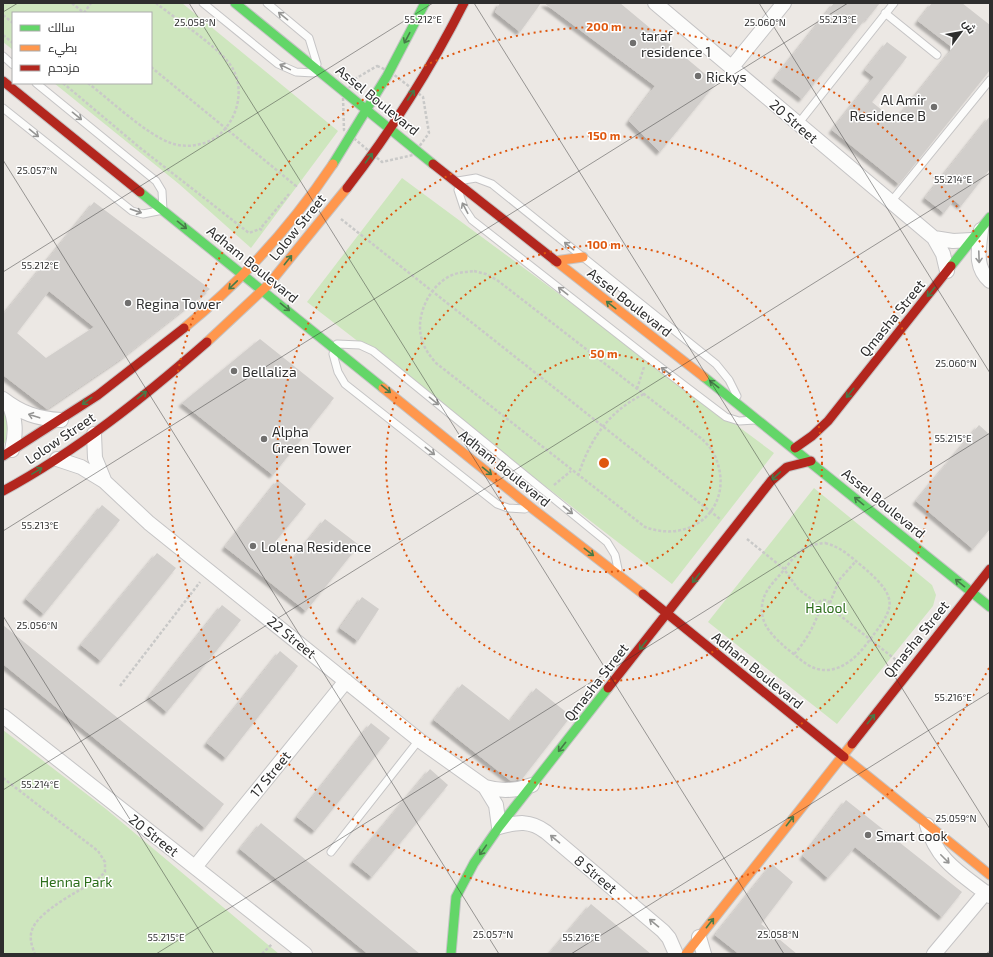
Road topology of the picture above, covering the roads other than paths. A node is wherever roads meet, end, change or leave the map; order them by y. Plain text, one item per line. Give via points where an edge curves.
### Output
1 (203, 3) edge
2 (235, 3) edge
3 (266, 3) edge
4 (425, 3) edge
5 (464, 3) edge
6 (656, 3) edge
7 (784, 3) edge
8 (894, 3) edge
9 (886, 13) junction
10 (937, 55) dead end
11 (3, 56) edge
12 (12, 64) edge
13 (732, 67) junction
14 (320, 71) junction
15 (990, 80) edge
16 (3, 82) edge
17 (37, 84) edge
18 (3, 108) edge
19 (367, 110) junction
20 (798, 124) junction
21 (389, 128) junction
22 (455, 182) junction
23 (890, 203) junction
24 (163, 210) junction
25 (990, 217) edge
26 (976, 235) junction
27 (934, 238) junction
28 (583, 257) junction
29 (555, 261) junction
30 (947, 271) junction
31 (244, 274) junction
32 (990, 281) edge
33 (264, 290) junction
34 (330, 344) junction
35 (6, 402) edge
36 (739, 404) junction
37 (759, 419) junction
38 (61, 420) junction
39 (94, 434) junction
40 (795, 448) junction
41 (8, 453) edge
42 (57, 459) junction
43 (811, 461) junction
44 (104, 481) junction
45 (3, 491) edge
46 (533, 509) junction
47 (990, 569) edge
48 (619, 575) junction
49 (971, 592) junction
50 (990, 607) edge
51 (667, 614) junction
52 (346, 681) junction
53 (3, 716) edge
54 (419, 740) junction
55 (841, 757) junction
56 (532, 785) junction
57 (485, 787) junction
58 (928, 825) junction
59 (499, 827) junction
60 (331, 852) dead end
61 (990, 862) edge
62 (195, 867) junction
63 (987, 873) edge
64 (988, 894) edge
65 (699, 937) junction
66 (450, 953) edge
67 (305, 954) edge
68 (676, 954) edge
69 (686, 954) edge
70 (704, 954) edge
71 (934, 954) edge

14 -> 1 lane via 296,72 286,69
2 - 14 street, Assel Boulevard
14 -> 3 lane via 309,38
4 -> 19 street, Lolow Street
21 -> 5 street, Lolow Street via 436,56
6 - 13 street, 20 Street
7 - 13 street
8 - 9 lane
9 - 10 lane
9 - 20 lane
11 - 12 lane
13 - 20 street, 20 Street
14 - 19 street, Assel Boulevard
15 - 23 lane
16 - 24 street, Adham Boulevard
17 -> 24 lane via 156,181 162,191
18 -> 24 lane via 132,211 143,214
19 - 21 street, Assel Boulevard
19 - 31 street, Lolow Street via 331,167 275,240
20 - 23 street, 20 Street
21 - 22 street, Assel Boulevard
33 -> 21 street, Lolow Street via 330,210
28 -> 22 lane via 487,180 476,178
22 - 29 street, Assel Boulevard
37 -> 22 lane via 739,421 726,417 647,357 472,220 464,208
23 - 27 street, 20 Street
24 -> 31 street, Adham Boulevard
25 - 26 street, Qmasha Street
26 - 27 street, 20 Street via 953,241
26 - 30 street, Qmasha Street
26 -> 32 street via 979,263 983,274
27 - 30 street, 20 Street via 943,254
28 - 29 street
28 - 36 lane via 716,364 732,385
36 -> 29 street, Assel Boulevard
30 -> 40 street, Qmasha Street via 828,421
31 - 33 street, Adham Boulevard
31 -> 38 street, Lolow Street via 194,321
33 -> 34 street, Adham Boulevard
39 -> 33 street, Lolow Street via 218,334
34 -> 46 street, Adham Boulevard
34 -> 46 lane via 338,372 346,384 497,504 508,508
34 -> 48 lane via 360,345 374,351 607,542 615,555
38 -> 35 street via 34,417
35 - 41 street via 14,415 15,427
36 - 37 street, Assel Boulevard
37 - 40 street, Assel Boulevard
38 - 41 street, Lolow Street
39 - 42 street, Lolow Street
39 - 44 street, 22 Street via 95,458
40 - 43 street, Assel Boulevard
42 - 44 street, 22 Street via 81,467
45 -> 42 street, Lolow Street
49 -> 43 street, Assel Boulevard
43 -> 51 street, Qmasha Street via 799,463 779,473
44 - 52 street, 22 Street via 149,523
46 -> 48 street, Adham Boulevard
47 - 49 street, Qmasha Street
48 - 51 street, Adham Boulevard
49 - 50 street, Assel Boulevard
55 -> 49 street, Qmasha Street
51 - 55 street, Adham Boulevard
51 -> 56 street, Qmasha Street
52 - 54 street, 22 Street
52 - 62 street, 17 Street
53 - 62 street, 20 Street
54 - 57 street, 22 Street
54 - 60 lane
55 - 58 street, Adham Boulevard
65 -> 55 street, Qmasha Street
56 - 57 street, 22 Street via 509,791
56 - 59 street, Qmasha Street
57 - 59 street, 22 Street via 496,805
58 - 63 street, Adham Boulevard
58 -> 64 street via 930,836 940,854
59 -> 66 street, Qmasha Street via 474,863 456,897
68 -> 59 street, 8 Street via 663,930 543,829 524,822
61 - 63 lane
62 - 67 street, 20 Street
64 - 71 street
65 - 69 street, Qmasha Street
65 - 70 street

